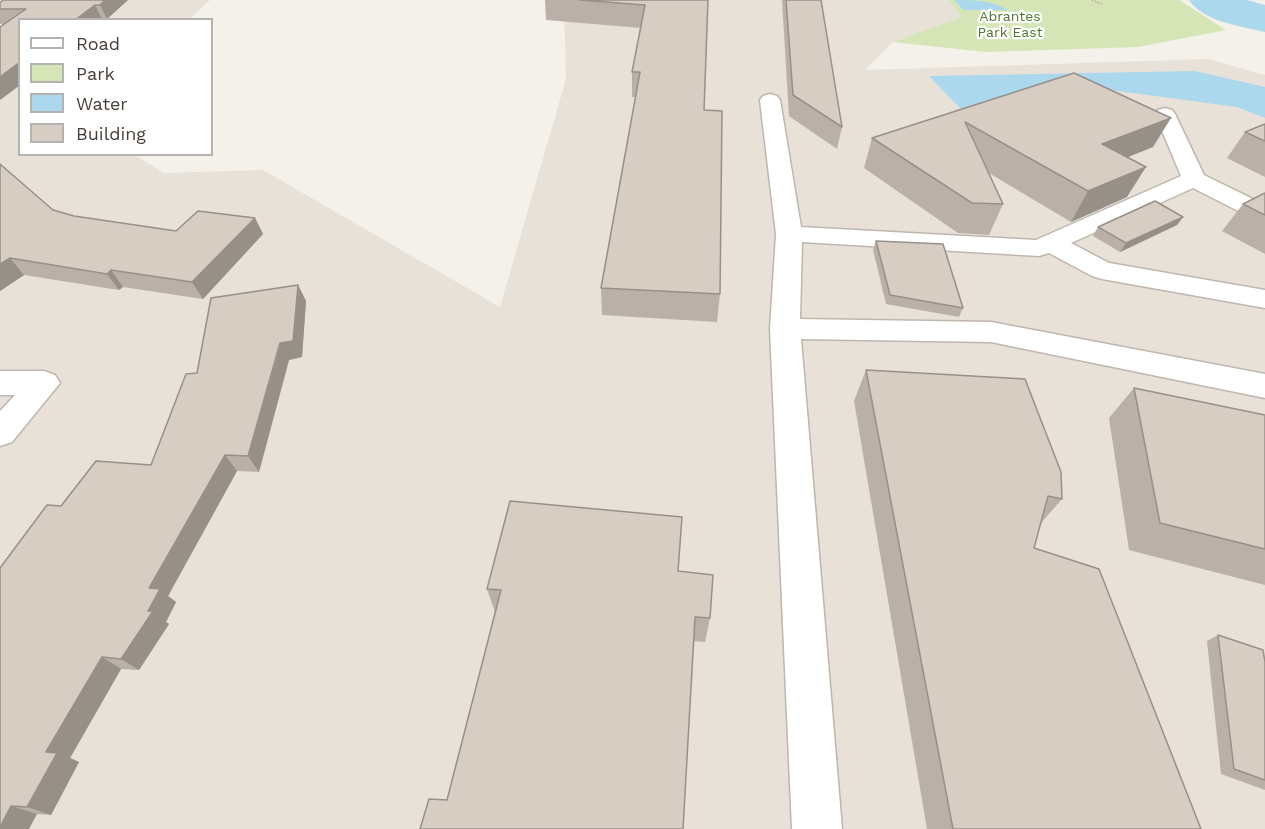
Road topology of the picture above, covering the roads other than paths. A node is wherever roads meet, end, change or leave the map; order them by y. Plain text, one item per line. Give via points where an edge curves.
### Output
1 (770, 100) dead end
2 (1165, 114) edge
3 (1194, 179) junction
4 (1265, 215) edge
5 (789, 234) junction
6 (1050, 243) junction
7 (1265, 299) edge
8 (785, 330) junction
9 (0, 383) edge
10 (1265, 386) edge
11 (0, 433) edge
12 (817, 829) edge

1 - 5 street
2 - 3 street
3 - 4 street
3 - 6 street
5 - 6 street via 1039,248
5 - 8 street
6 - 7 street via 1102,270
8 - 10 street via 991,332
8 - 12 street
9 - 11 street via 44,383

